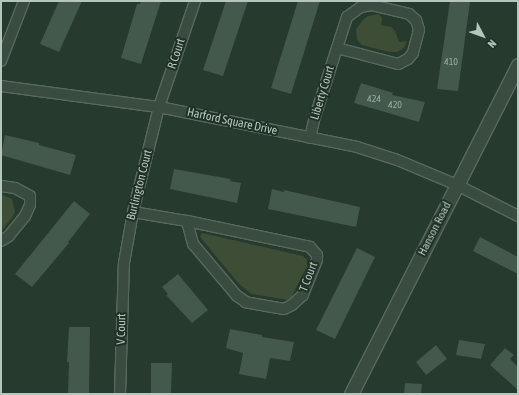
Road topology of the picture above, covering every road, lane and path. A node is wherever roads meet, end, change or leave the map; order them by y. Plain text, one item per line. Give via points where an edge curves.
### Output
1 (24, 1) edge
2 (195, 1) edge
3 (337, 48) junction
4 (1, 61) edge
5 (518, 65) edge
6 (1, 86) edge
7 (159, 107) junction
8 (310, 138) junction
9 (1, 186) edge
10 (457, 186) junction
11 (133, 212) junction
12 (518, 216) edge
13 (187, 221) junction
14 (1, 241) edge
15 (124, 263) joint
16 (120, 394) edge
17 (351, 394) edge

1 - 4 street
2 - 7 street, R Court
3 - 3 street, Liberty Court via 347,17 361,7 371,5 409,14 416,20 419,30 413,53 408,60 398,64
3 - 8 street, Liberty Court
5 - 10 street, Hanson Road
6 - 7 street, Harford Square Drive
7 - 8 street, Harford Square Drive
7 - 11 street, Burlington Court
8 - 10 street, Harford Square Drive via 357,147 395,159
9 - 14 street via 15,188 30,196 30,205 25,216 9,236
10 - 12 street, Harford Square Drive
10 - 17 street, Hanson Road
11 - 13 street, T Court
11 - 15 street, Burlington Court
13 - 13 street, T Court via 193,244 237,296 246,302 284,309 292,306 303,295 317,260 317,255 310,247
15 - 16 street, V Court

